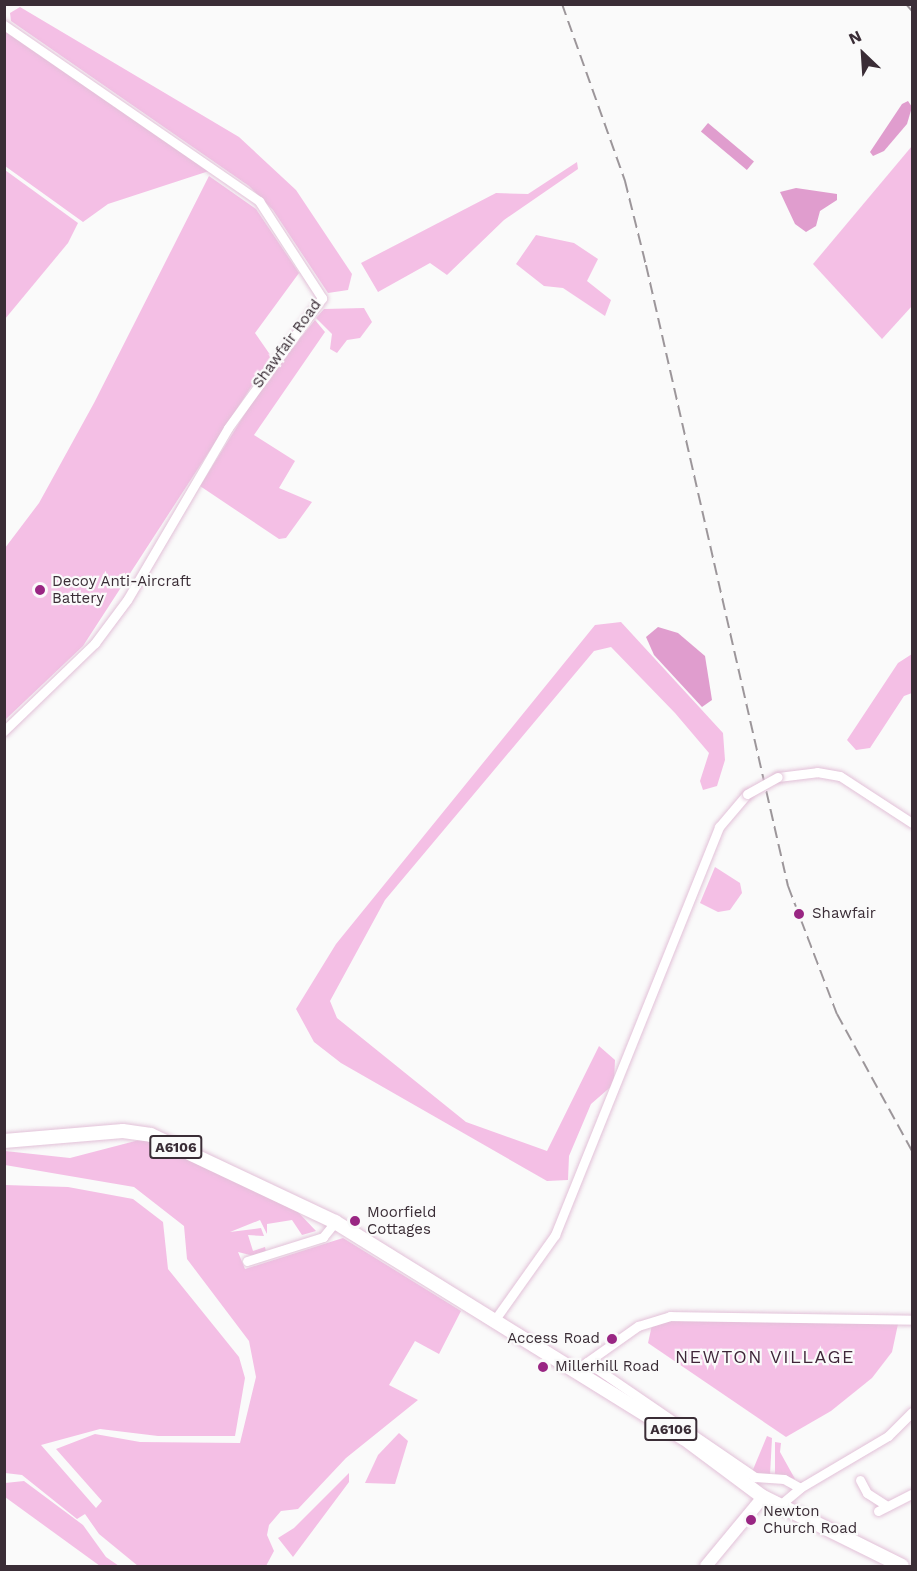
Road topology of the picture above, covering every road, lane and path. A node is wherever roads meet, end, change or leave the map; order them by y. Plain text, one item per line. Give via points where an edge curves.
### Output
1 (4, 26) edge
2 (4, 731) edge
3 (912, 823) edge
4 (4, 1141) edge
5 (335, 1222) junction
6 (248, 1261) dead end
7 (496, 1318) junction
8 (912, 1320) edge
9 (587, 1362) junction
10 (573, 1372) junction
11 (912, 1412) edge
12 (860, 1480) dead end
13 (800, 1488) junction
14 (912, 1494) edge
15 (763, 1497) junction
16 (780, 1505) junction
17 (706, 1566) edge
18 (902, 1566) edge

1 - 2 street, Shawfair Road via 259,201 322,298 228,428 127,600 95,643
3 - 7 street, bridge via 840,776 817,772 778,777 747,794 719,827 555,1235
4 - 5 main road, A6106 via 123,1131 151,1135
5 - 6 street via 323,1237
5 - 7 main road, A6106
7 - 10 main road, A6106
8 - 9 street via 670,1316 638,1326
9 - 10 street
9 - 13 street via 755,1477 784,1479
10 - 15 main road, A6106 via 684,1438
11 - 13 street via 888,1436
12 - 14 street via 882,1508
13 - 16 street
15 - 16 main road, A6106
15 - 17 street
16 - 18 main road, A6106

